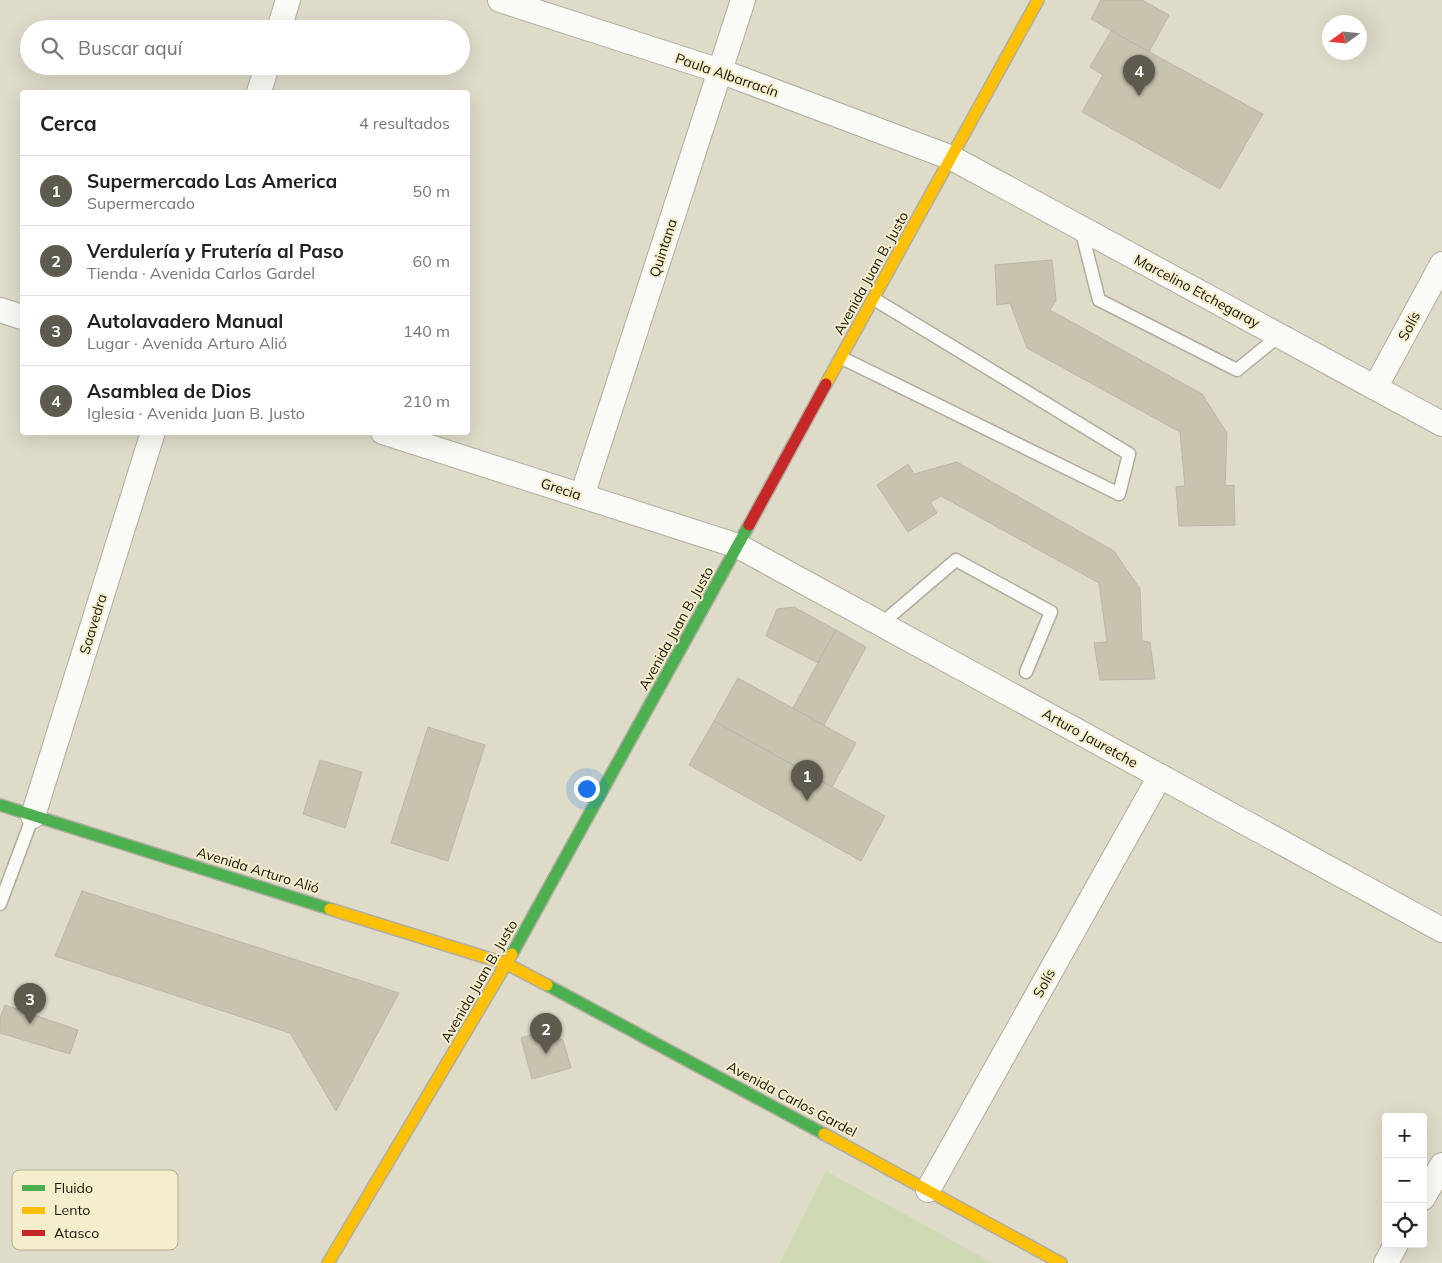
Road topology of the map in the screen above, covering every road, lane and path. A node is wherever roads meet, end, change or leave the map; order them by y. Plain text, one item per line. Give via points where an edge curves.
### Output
1 (288, 0) edge
2 (500, 0) edge
3 (743, 0) edge
4 (1038, 0) edge
5 (282, 20) edge
6 (720, 71) junction
7 (264, 75) edge
8 (260, 90) edge
9 (952, 158) junction
10 (1081, 228) junction
11 (1442, 264) edge
12 (874, 299) junction
13 (0, 310) edge
14 (20, 316) edge
15 (1280, 336) junction
16 (842, 358) junction
17 (1375, 388) junction
18 (1442, 424) edge
19 (152, 435) edge
20 (392, 435) edge
21 (582, 496) junction
22 (738, 546) junction
23 (881, 624) junction
24 (1026, 672) dead end
25 (1160, 776) junction
26 (0, 805) edge
27 (33, 816) junction
28 (0, 904) edge
29 (1442, 930) edge
30 (507, 964) junction
31 (1442, 1165) edge
32 (928, 1190) junction
33 (1427, 1191) edge
34 (1394, 1248) edge
35 (328, 1263) edge
36 (1061, 1263) edge
37 (1386, 1263) edge

1 - 5 street
2 - 6 street, Paula Albarracín
3 - 6 street, Quintana
4 - 9 main road, Avenida Juan B. Justo
6 - 9 street, Paula Albarracín
6 - 21 street, Quintana
7 - 8 street
9 - 10 street, Marcelino Etchegaray
9 - 12 main road, Avenida Juan B. Justo
10 - 15 street, Marcelino Etchegaray
10 - 15 lane via 1099,300 1237,370
11 - 17 street, Solís
12 - 16 main road, Avenida Juan B. Justo
12 - 16 lane via 1129,454 1119,494
13 - 14 street
15 - 17 street, Marcelino Etchegaray
16 - 22 main road, Avenida Juan B. Justo
17 - 18 street, Marcelino Etchegaray
19 - 27 street, Saavedra
20 - 21 street, Grecia
21 - 22 street, Grecia
22 - 23 street, Arturo Jauretche
22 - 30 main road, Avenida Juan B. Justo
23 - 24 lane via 956,560 1051,612
23 - 25 street, Arturo Jauretche
25 - 29 street, Arturo Jauretche
25 - 32 street, Solís
26 - 27 main road, Avenida Arturo Alió
27 - 28 lane
27 - 30 main road, Avenida Arturo Alió
30 - 32 main road, Avenida Carlos Gardel
30 - 35 main road, Avenida Juan B. Justo
31 - 33 street
32 - 36 main road, Avenida Carlos Gardel
34 - 37 street

